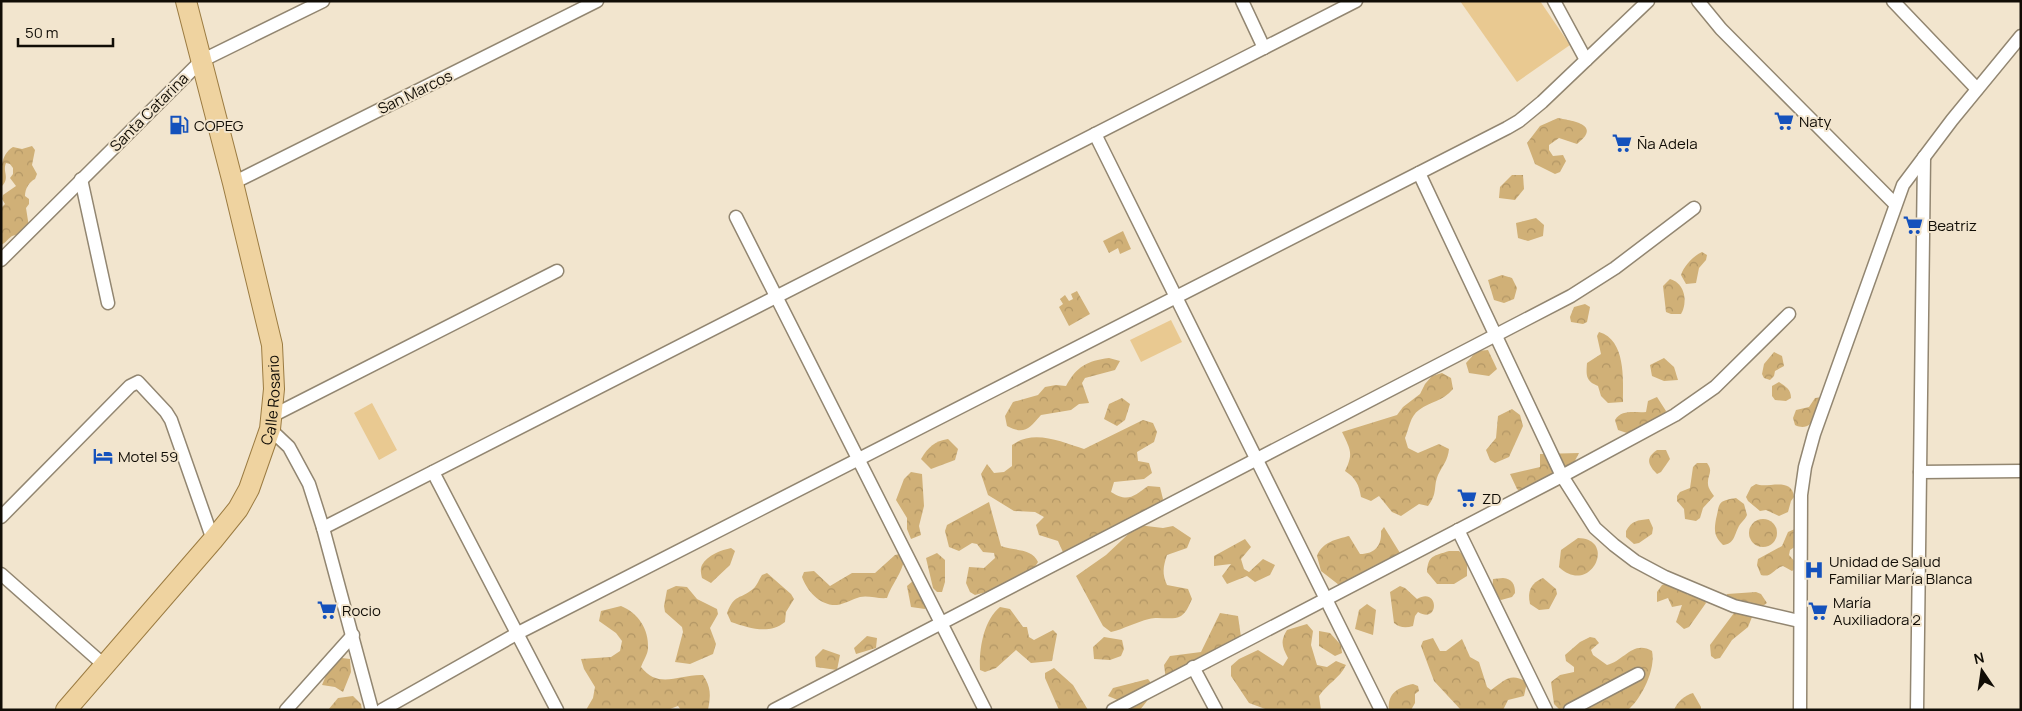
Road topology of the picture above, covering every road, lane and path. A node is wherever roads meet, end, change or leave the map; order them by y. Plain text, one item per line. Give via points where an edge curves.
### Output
1 (186, 1) edge
2 (323, 1) edge
3 (597, 1) edge
4 (1242, 1) edge
5 (1356, 1) edge
6 (1554, 1) edge
7 (1648, 1) edge
8 (1698, 1) edge
9 (1893, 1) edge
10 (2021, 36) edge
11 (1264, 48) junction
12 (1586, 60) junction
13 (201, 61) junction
14 (1977, 89) junction
15 (1095, 134) junction
16 (1924, 157) junction
17 (1419, 173) junction
18 (81, 179) junction
19 (233, 183) junction
20 (1896, 204) junction
21 (1694, 208) dead end
22 (736, 216) dead end
23 (1, 260) edge
24 (557, 271) dead end
25 (777, 296) junction
26 (1176, 297) junction
27 (108, 303) dead end
28 (1789, 314) dead end
29 (1496, 336) junction
30 (271, 422) junction
31 (859, 459) junction
32 (1256, 459) junction
33 (2021, 471) edge
34 (433, 472) junction
35 (1920, 472) junction
36 (1562, 476) junction
37 (1, 517) edge
38 (323, 528) junction
39 (1458, 530) junction
40 (213, 540) junction
41 (1, 574) edge
42 (1326, 598) junction
43 (1799, 621) junction
44 (942, 623) junction
45 (518, 633) junction
46 (353, 635) junction
47 (104, 665) junction
48 (1193, 668) junction
49 (1638, 674) dead end
50 (66, 710) edge
51 (286, 710) edge
52 (372, 710) edge
53 (382, 710) edge
54 (557, 710) edge
55 (774, 710) edge
56 (985, 710) edge
57 (1113, 710) edge
58 (1216, 710) edge
59 (1380, 710) edge
60 (1546, 710) edge
61 (1570, 710) edge
62 (1800, 710) edge
63 (1917, 710) edge

1 - 13 main road, Calle Rosario
2 - 13 street, Santa Catarina
3 - 19 street, San Marcos
4 - 11 street
5 - 11 street
6 - 12 street
7 - 12 street
8 - 20 street via 1721,29
9 - 14 street
10 - 14 street
11 - 15 street
12 - 17 street via 1519,121
13 - 18 street, Santa Catarina
13 - 19 main road, Calle Rosario
14 - 16 street
15 - 25 street
15 - 26 street
16 - 20 street via 1903,185
16 - 35 street
17 - 26 street
17 - 29 street
18 - 23 street, Santa Catarina
18 - 27 street
19 - 30 main road, Calle Rosario via 272,345 274,389
20 - 43 street via 1834,374 1805,467 1801,495
21 - 29 street via 1615,268
22 - 25 street
24 - 30 street
25 - 31 street
25 - 34 street
26 - 31 street
26 - 32 street
28 - 36 street via 1714,387 1676,415
29 - 32 street
29 - 36 street
30 - 38 street via 297,459
30 - 40 main road, Calle Rosario via 249,489 238,509
31 - 44 street
31 - 45 street
32 - 42 street
32 - 44 street
33 - 35 street
34 - 38 street
34 - 45 street
35 - 63 street
36 - 39 street
36 - 43 street via 1595,528 1635,561 1734,606
37 - 40 street via 130,386 138,382 171,420
38 - 46 street
39 - 42 street
39 - 60 street
40 - 47 main road, Calle Rosario
41 - 47 street
42 - 48 street
42 - 59 street
43 - 62 street
44 - 55 street
44 - 56 street
45 - 53 street
45 - 54 street
46 - 51 street
46 - 52 street
47 - 50 main road, Calle Rosario
48 - 57 street
48 - 58 street
49 - 61 street

